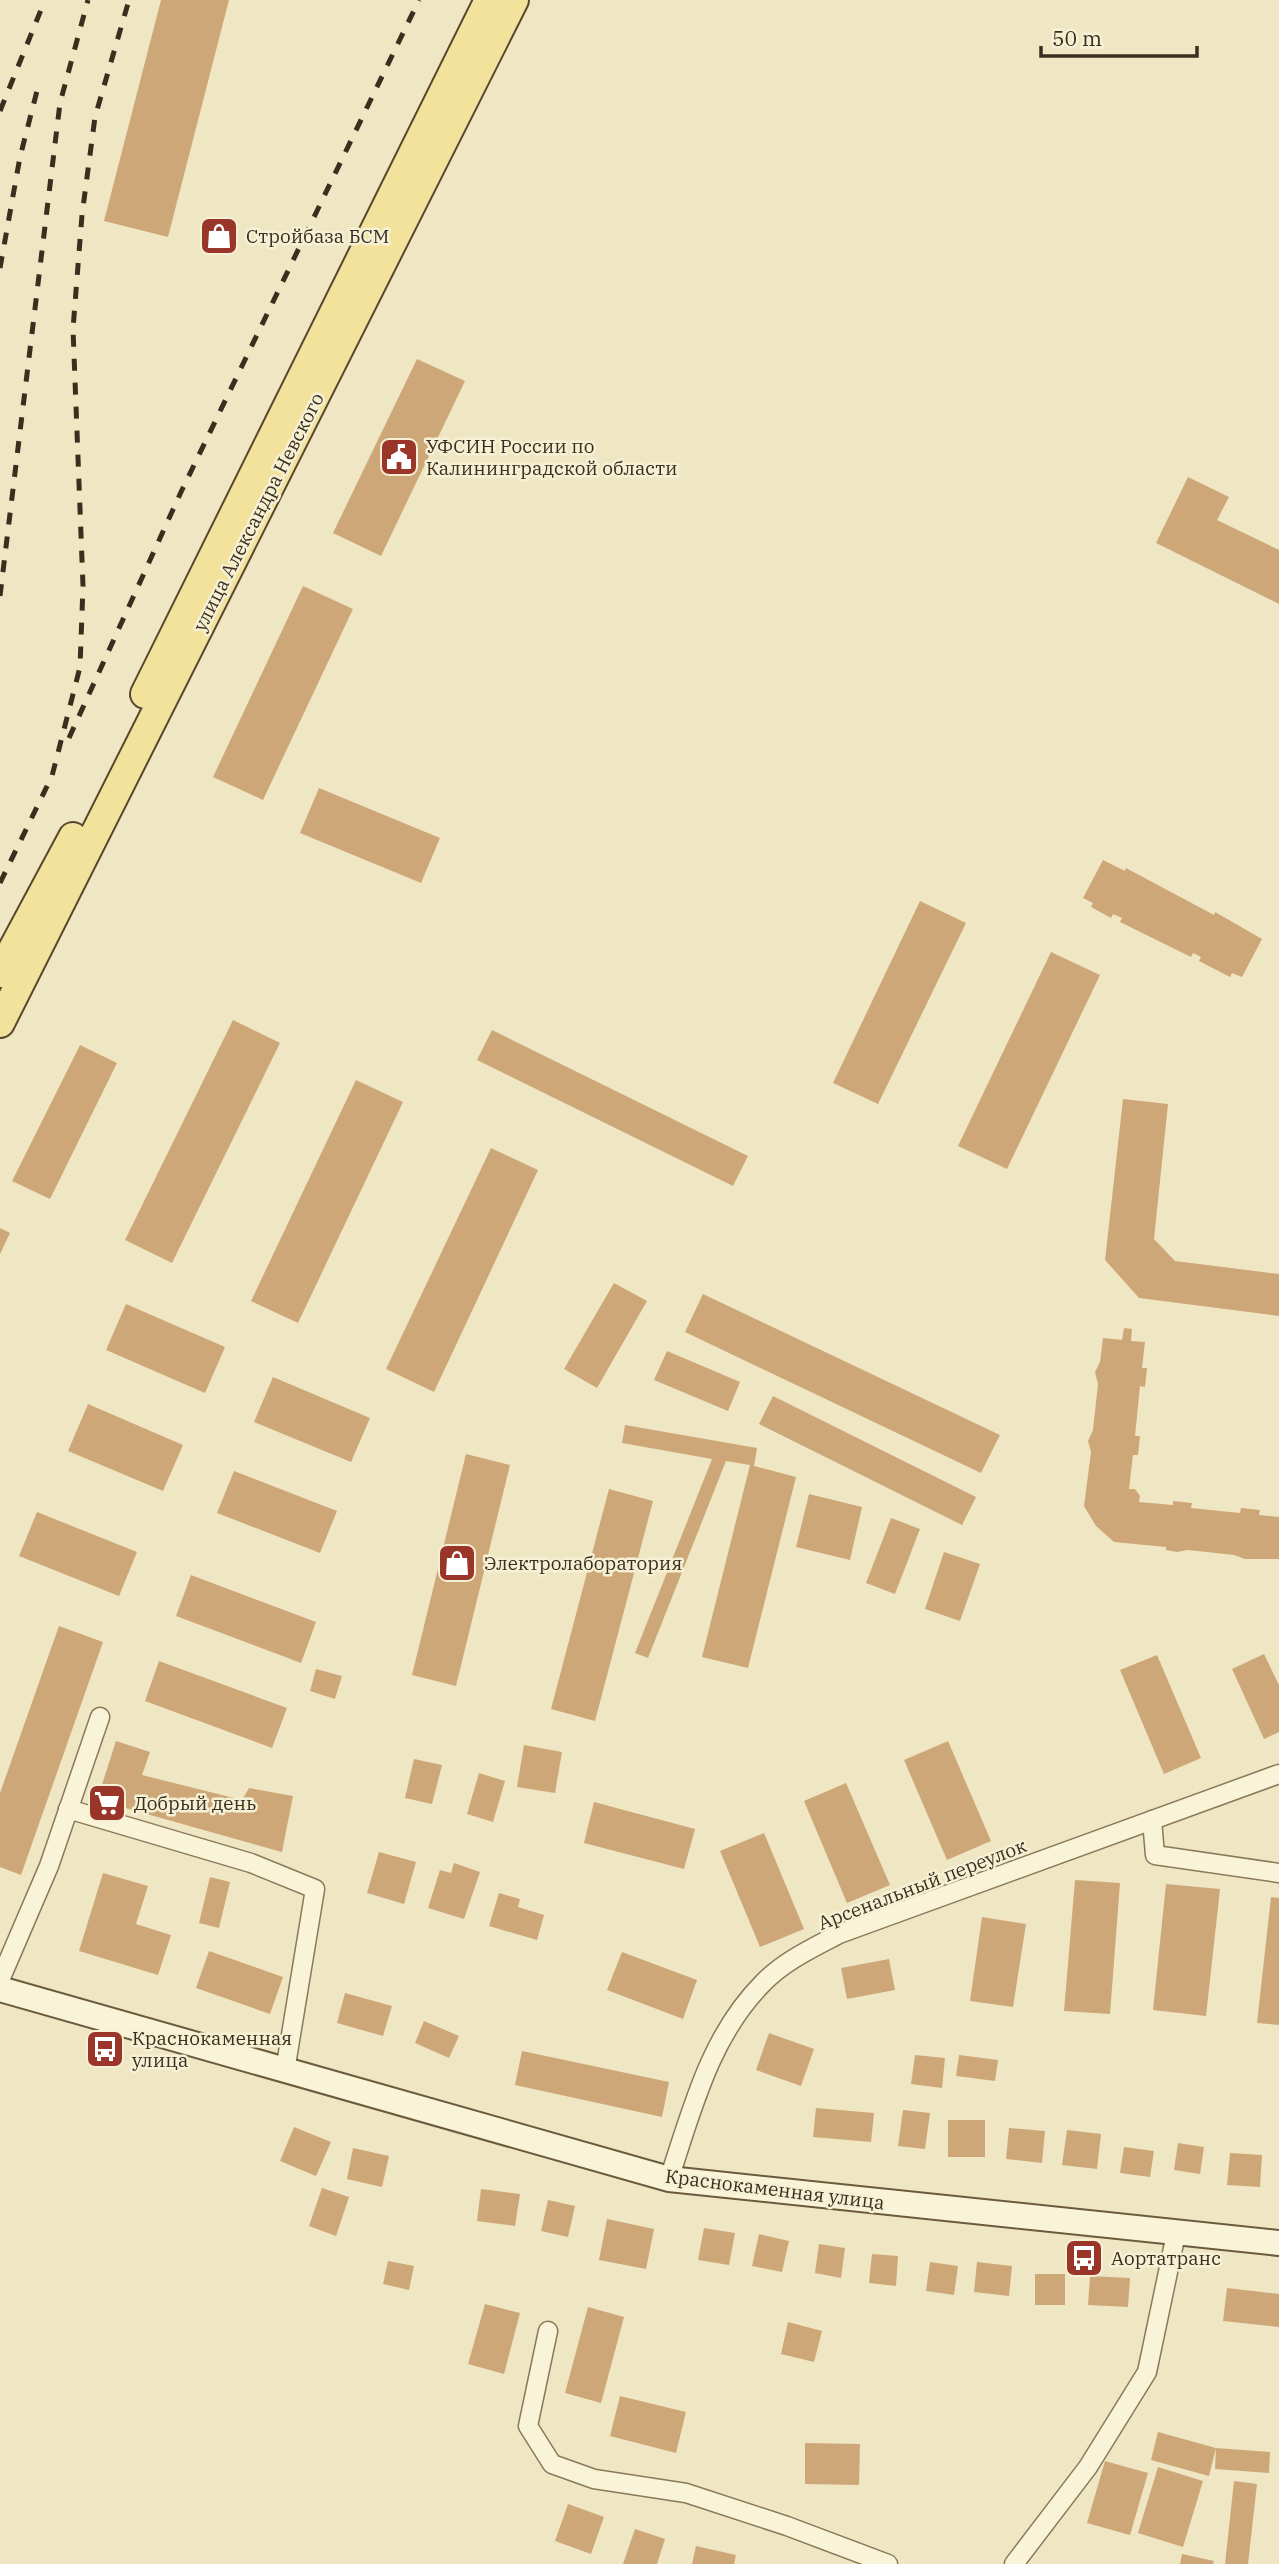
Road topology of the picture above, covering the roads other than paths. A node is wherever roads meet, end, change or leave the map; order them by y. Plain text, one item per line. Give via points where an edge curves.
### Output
1 (489, 0) edge
2 (514, 0) edge
3 (0, 973) edge
4 (0, 1023) edge
5 (100, 1717) dead end
6 (1279, 1774) edge
7 (68, 1809) junction
8 (1152, 1820) junction
9 (1279, 1873) edge
10 (0, 1980) edge
11 (0, 1989) edge
12 (285, 2071) junction
13 (669, 2179) junction
14 (1176, 2234) junction
15 (1279, 2243) edge
16 (548, 2331) dead end
17 (888, 2564) edge
18 (1014, 2564) edge

1 - 3 main road via 82,820
2 - 4 main road, улица Александра Невского
5 - 7 street
6 - 8 street, Арсенальный переулок
7 - 10 street
7 - 12 street via 251,1863 315,1889
8 - 9 street via 1155,1855
8 - 13 street, Арсенальный переулок via 839,1934 765,1980 711,2056
11 - 12 street, Краснокаменная улица
12 - 13 street, Краснокаменная улица
13 - 14 street, Краснокаменная улица
14 - 15 street, Краснокаменная улица
14 - 18 street via 1147,2372 1088,2467
16 - 17 street via 528,2426 552,2463 594,2479 686,2493

